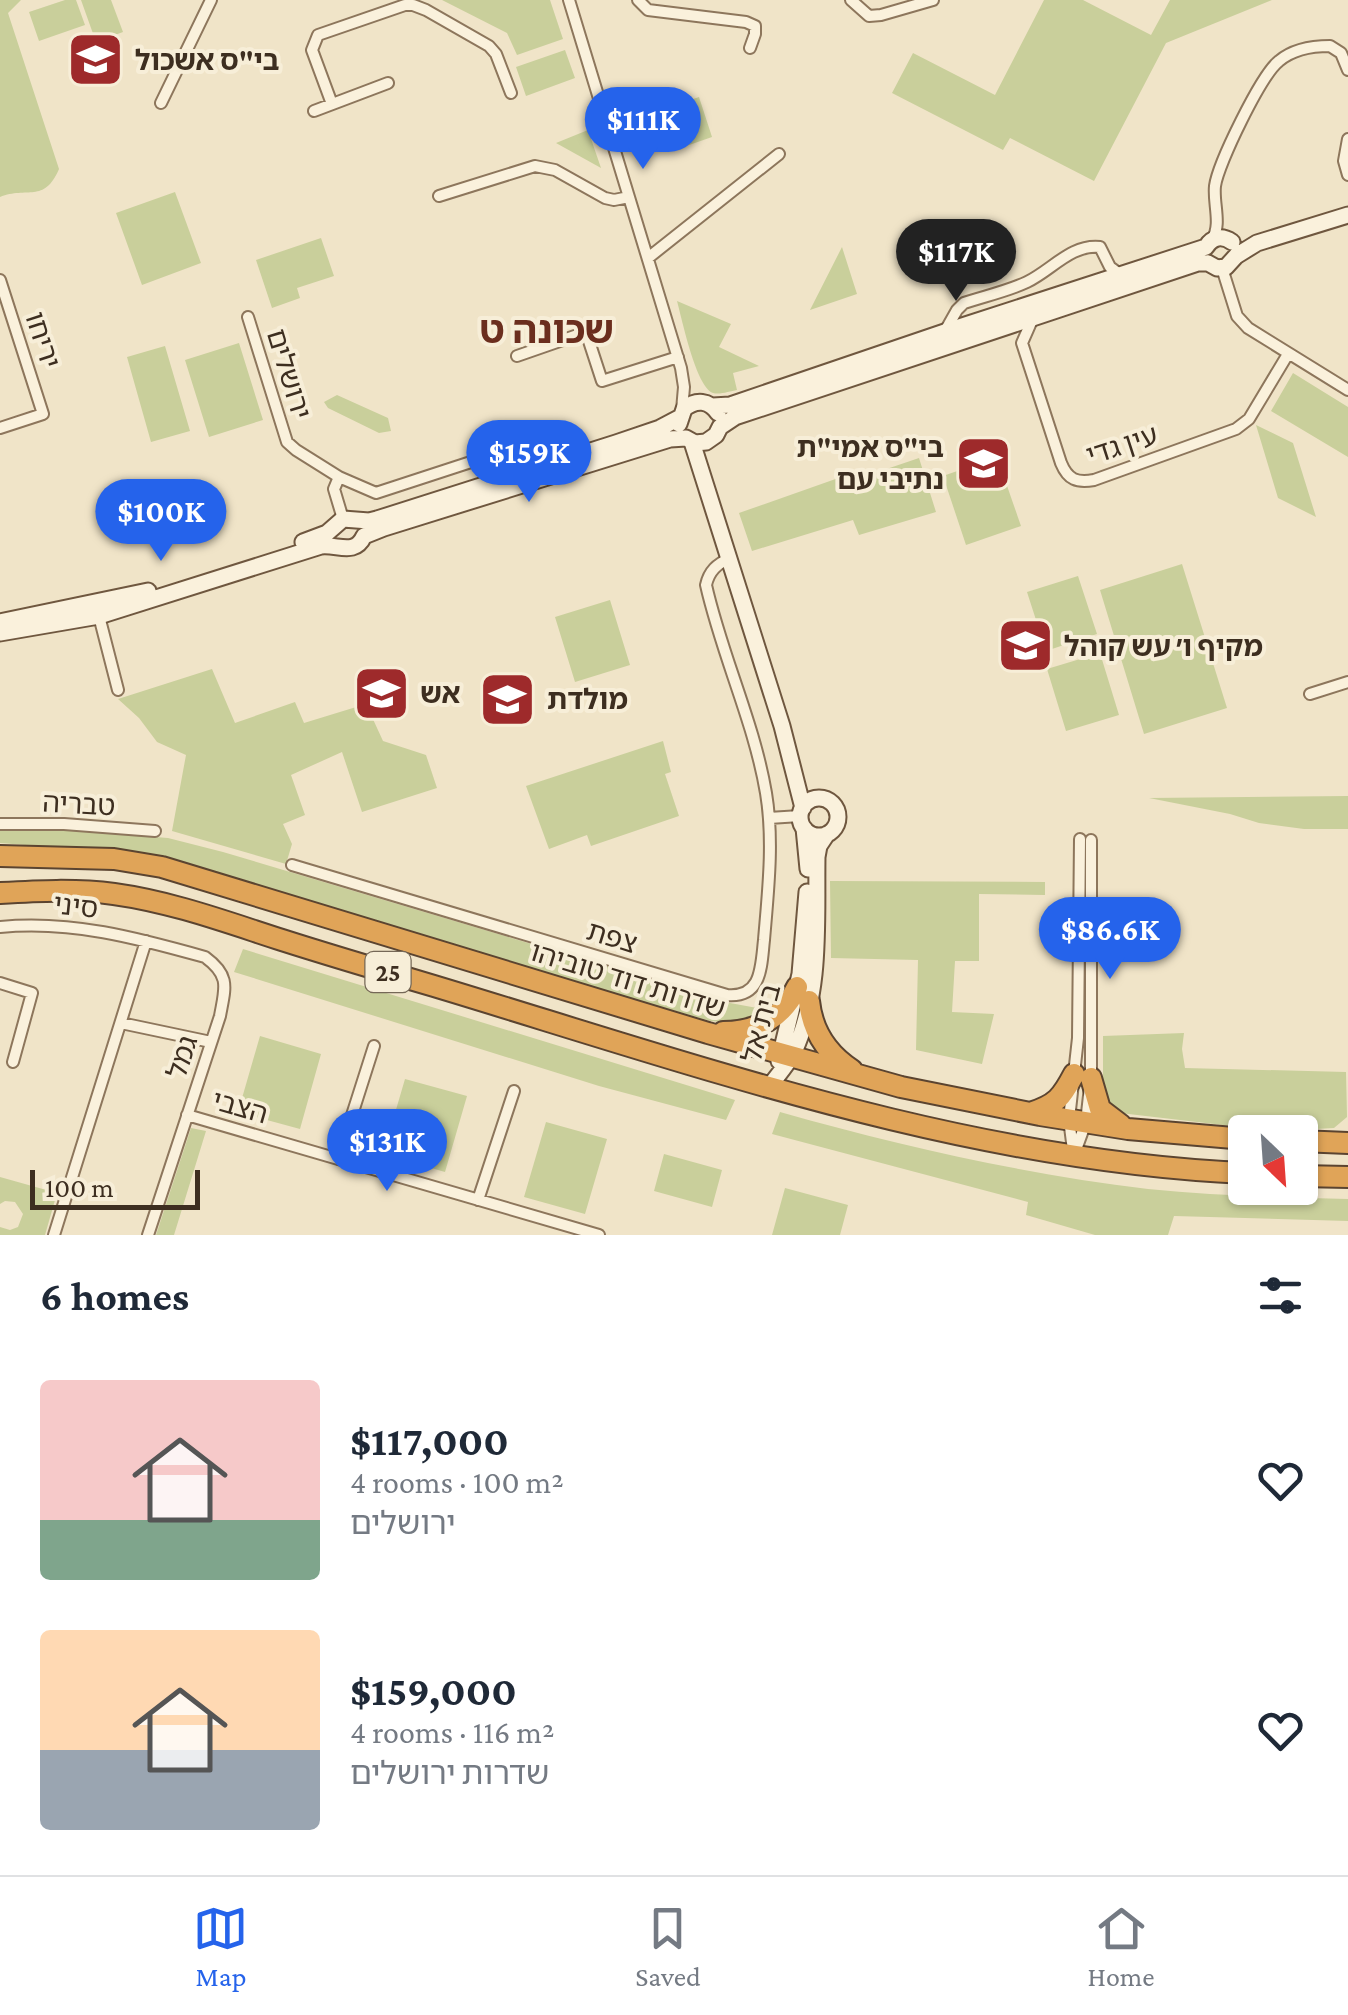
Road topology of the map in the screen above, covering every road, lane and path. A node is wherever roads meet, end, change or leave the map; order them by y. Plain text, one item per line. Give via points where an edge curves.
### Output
1 (212, 0) edge
2 (570, 0) edge
3 (638, 0) edge
4 (852, 0) edge
5 (933, 0) edge
6 (412, 3) edge
7 (750, 48) dead end
8 (1348, 70) edge
9 (388, 83) dead end
10 (511, 93) dead end
11 (161, 103) dead end
12 (332, 104) junction
13 (314, 111) dead end
14 (1348, 139) edge
15 (778, 154) dead end
16 (1348, 174) edge
17 (439, 196) dead end
18 (629, 197) junction
19 (1348, 205) edge
20 (1348, 215) edge
21 (1234, 249) junction
22 (1212, 255) junction
23 (648, 258) junction
24 (1122, 275) junction
25 (0, 280) edge
26 (248, 317) dead end
27 (1033, 318) junction
28 (994, 330) junction
29 (944, 332) junction
30 (1022, 344) junction
31 (1288, 354) junction
32 (517, 356) dead end
33 (680, 362) junction
34 (1348, 390) edge
35 (710, 404) junction
36 (680, 415) junction
37 (0, 428) edge
38 (716, 433) junction
39 (689, 440) junction
40 (474, 461) dead end
41 (339, 477) junction
42 (344, 522) junction
43 (364, 536) junction
44 (340, 546) junction
45 (730, 558) junction
46 (99, 616) junction
47 (0, 622) edge
48 (0, 633) edge
49 (1348, 682) edge
50 (118, 690) dead end
51 (1310, 694) dead end
52 (805, 813) junction
53 (769, 818) junction
54 (0, 824) edge
55 (155, 831) dead end
56 (828, 834) junction
57 (0, 856) edge
58 (292, 865) dead end
59 (0, 893) edge
60 (0, 926) edge
61 (146, 941) junction
62 (0, 983) edge
63 (803, 994) junction
64 (121, 1023) junction
65 (708, 1033) junction
66 (210, 1042) junction
67 (374, 1046) dead end
68 (786, 1055) junction
69 (13, 1062) dead end
70 (862, 1076) junction
71 (1082, 1076) junction
72 (770, 1086) junction
73 (514, 1091) dead end
74 (1030, 1113) junction
75 (187, 1115) junction
76 (1077, 1120) junction
77 (1128, 1129) junction
78 (1228, 1138) edge
79 (1318, 1142) edge
80 (1348, 1143) edge
81 (1074, 1156) junction
82 (338, 1159) junction
83 (1228, 1172) edge
84 (1318, 1176) edge
85 (1348, 1177) edge
86 (478, 1200) junction
87 (54, 1235) edge
88 (148, 1235) edge
89 (599, 1235) edge

1 - 11 street
2 - 18 street
3 - 7 street via 648,10 746,22 755,26
4 - 5 street via 870,16
6 - 10 street via 489,46
6 - 12 street via 318,35 312,50
8 - 22 street via 1342,53 1330,46 1292,52 1262,80 1219,170
9 - 12 street
12 - 13 street
14 - 16 street
15 - 23 street
17 - 18 street via 535,166 605,198
18 - 23 street
19 - 21 street
20 - 21 street
21 - 22 street via 1230,264
21 - 22 street via 1220,238
22 - 24 street
22 - 27 street
22 - 31 street via 1242,322
23 - 33 street
24 - 29 street
24 - 29 street via 1100,246 1086,246 1024,284 964,303
25 - 37 street, יריחו via 43,414
26 - 41 street, ירושלים via 286,442
27 - 28 street
27 - 30 street
28 - 30 street
28 - 38 street via 735,417
29 - 35 street via 730,405
30 - 31 street, עין גדי via 1060,464 1077,482 1243,425
31 - 34 street
32 - 33 street via 586,332 602,381
33 - 35 street via 693,389
33 - 36 street
35 - 36 street via 693,403
35 - 38 street via 719,416
36 - 39 street
36 - 42 street via 616,443 377,519
38 - 39 street via 702,443
38 - 52 street, בית אל via 712,470 788,718
39 - 43 street via 617,454
39 - 45 street, בית אל
40 - 41 street, ירושלים via 376,493
41 - 42 street via 334,489
42 - 43 street via 363,526
42 - 44 street via 334,538
42 - 47 street via 320,536 136,595
43 - 44 street via 353,548
44 - 46 street via 321,546
45 - 52 street, בית אל
45 - 53 street, צפת via 714,568 706,585 756,748
46 - 48 street
46 - 50 street
49 - 51 street
52 - 53 street
52 - 56 street via 813,835
52 - 56 street via 829,800 838,824
52 - 63 street, בית אל
53 - 58 street, צפת via 758,978 738,996
54 - 55 street, טבריה
56 - 63 street, בית אל via 818,846 816,948
57 - 65 highway, שדרות דוד טוביהו / 25 via 162,867
59 - 72 highway, 25 via 110,893 170,905
60 - 61 street, סיני via 74,926
61 - 64 street
61 - 66 street, גמל via 218,966 225,985
62 - 69 street via 32,994
63 - 65 highway via 749,1030
63 - 68 street, בית אל
63 - 70 highway via 819,1038
64 - 66 street
64 - 87 street
65 - 68 highway, שדרות דוד טוביהו / 25
66 - 75 street, גמל
67 - 82 street
68 - 70 highway, שדרות דוד טוביהו / 25
68 - 72 street, בית אל
70 - 74 highway, שדרות דוד טוביהו / 25
71 - 71 street via 1086,839 1078,1038
71 - 74 highway via 1048,1107
71 - 76 street
71 - 76 street
71 - 77 highway via 1100,1110
72 - 81 highway, 25 via 892,1120
73 - 86 street
74 - 76 highway, שדרות דוד טוביהו / 25
75 - 82 street, הצבי
75 - 88 street, גמל
76 - 77 highway, שדרות דוד טוביהו / 25
76 - 81 street
77 - 78 highway, שדרות דוד טוביהו / 25
79 - 80 highway
81 - 83 highway, 25
82 - 86 street, הצבי
84 - 85 highway
86 - 89 street, הצבי

